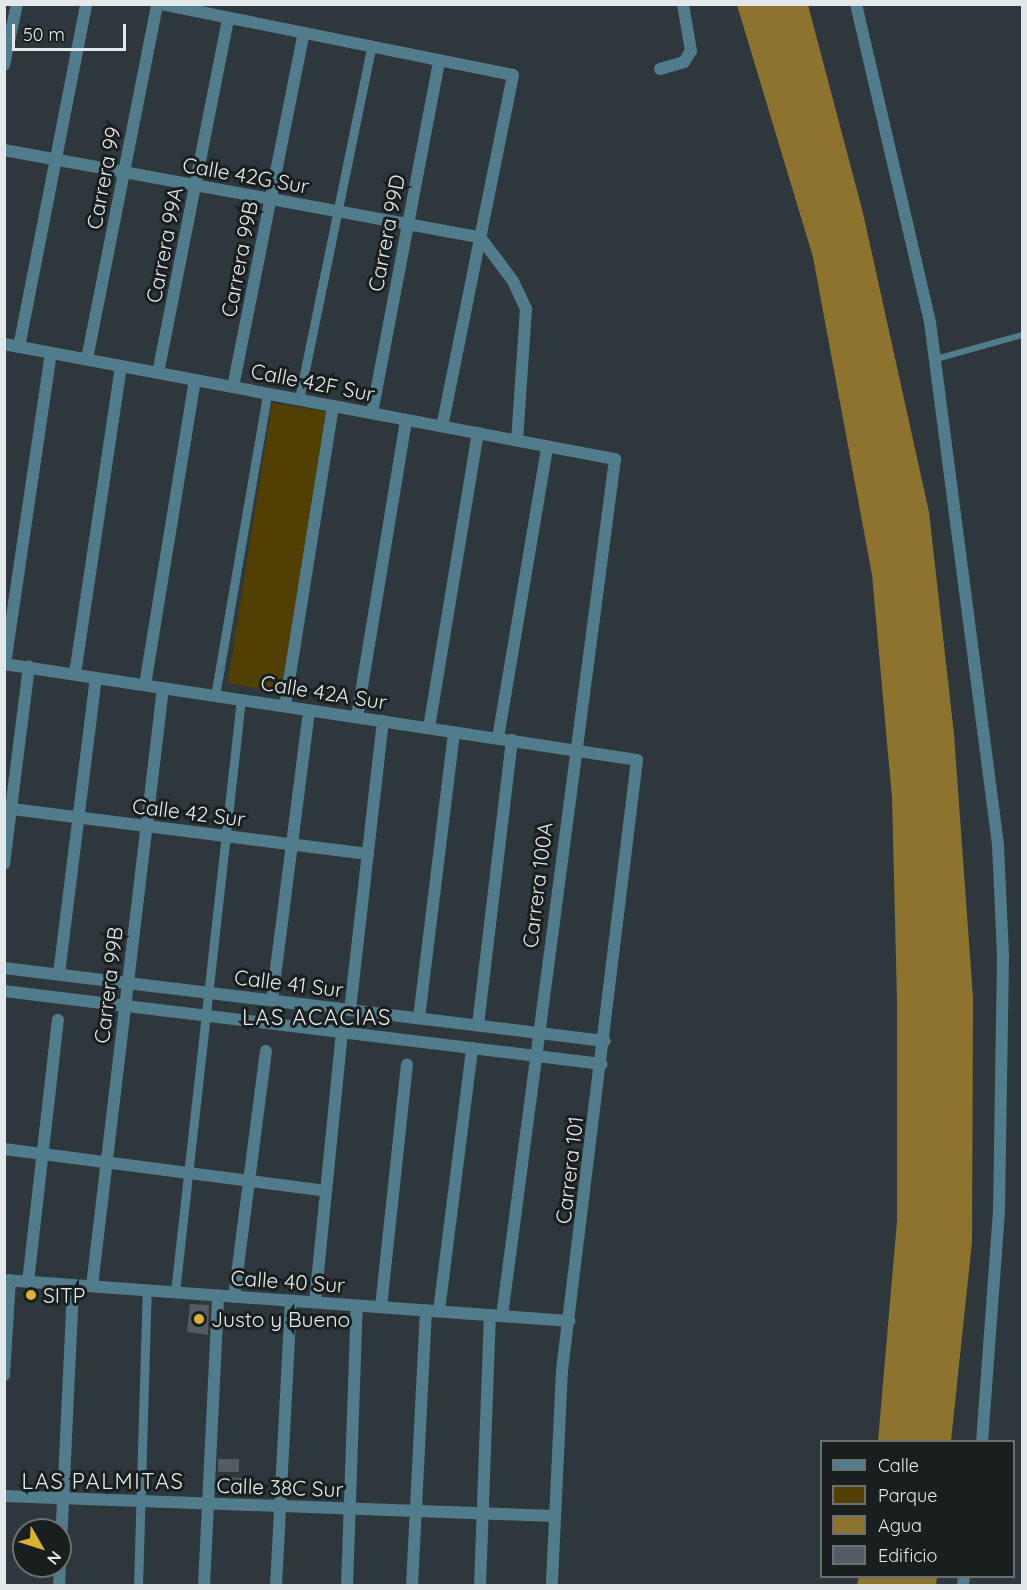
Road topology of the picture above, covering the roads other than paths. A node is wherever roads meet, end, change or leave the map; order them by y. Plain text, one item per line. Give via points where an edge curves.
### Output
1 (17, 4) edge
2 (86, 4) edge
3 (159, 4) edge
4 (683, 4) edge
5 (856, 4) edge
6 (228, 18) junction
7 (303, 33) junction
8 (370, 47) junction
9 (439, 60) junction
10 (4, 65) edge
11 (660, 69) dead end
12 (4, 150) edge
13 (56, 159) junction
14 (124, 172) junction
15 (195, 186) junction
16 (271, 200) junction
17 (337, 212) junction
18 (408, 225) junction
19 (480, 237) junction
20 (1023, 335) edge
21 (4, 344) edge
22 (19, 347) junction
23 (51, 353) junction
24 (87, 359) junction
25 (936, 359) junction
26 (121, 366) junction
27 (158, 373) junction
28 (195, 380) junction
29 (233, 387) junction
30 (267, 394) junction
31 (299, 399) junction
32 (333, 406) junction
33 (372, 413) junction
34 (406, 420) junction
35 (442, 426) junction
36 (478, 433) junction
37 (518, 441) junction
38 (547, 447) junction
39 (615, 459) joint
40 (5, 664) edge
41 (29, 668) junction
42 (75, 674) junction
43 (96, 678) junction
44 (145, 685) junction
45 (164, 688) junction
46 (215, 696) junction
47 (241, 699) junction
48 (285, 706) junction
49 (309, 710) junction
50 (357, 717) junction
51 (383, 721) junction
52 (429, 728) junction
53 (454, 732) junction
54 (498, 738) junction
55 (512, 741) junction
56 (574, 750) junction
57 (637, 759) joint
58 (8, 809) edge
59 (79, 818) junction
60 (147, 826) junction
61 (225, 837) junction
62 (292, 845) junction
63 (368, 854) junction
64 (4, 864) edge
65 (4, 968) edge
66 (59, 974) junction
67 (128, 983) junction
68 (4, 991) edge
69 (208, 993) junction
70 (272, 1000) junction
71 (125, 1006) junction
72 (350, 1010) junction
73 (205, 1016) junction
74 (419, 1018) junction
75 (58, 1020) dead end
76 (478, 1025) junction
77 (537, 1032) junction
78 (342, 1033) junction
79 (605, 1041) junction
80 (472, 1048) junction
81 (266, 1051) dead end
82 (534, 1056) junction
83 (407, 1064) dead end
84 (602, 1064) junction
85 (4, 1149) edge
86 (43, 1152) junction
87 (106, 1163) junction
88 (188, 1173) junction
89 (249, 1181) junction
90 (326, 1191) junction
91 (7, 1280) edge
92 (28, 1282) junction
93 (73, 1285) junction
94 (92, 1286) junction
95 (147, 1290) junction
96 (175, 1292) junction
97 (218, 1295) junction
98 (234, 1297) junction
99 (291, 1301) junction
100 (315, 1302) junction
101 (357, 1305) junction
102 (381, 1307) junction
103 (433, 1311) junction
104 (496, 1316) junction
105 (570, 1321) junction
106 (4, 1375) edge
107 (982, 1440) edge
108 (4, 1496) edge
109 (63, 1498) junction
110 (141, 1501) junction
111 (208, 1504) junction
112 (279, 1506) junction
113 (350, 1509) junction
114 (416, 1511) junction
115 (483, 1514) junction
116 (555, 1516) junction
117 (59, 1586) edge
118 (138, 1586) edge
119 (204, 1586) edge
120 (276, 1586) edge
121 (347, 1586) edge
122 (412, 1586) edge
123 (480, 1586) edge
124 (552, 1586) edge

1 - 10 street
2 - 13 street
3 - 6 street
3 - 14 street, Carrera 99
4 - 11 street via 691,51 684,62
5 - 25 street via 916,255
6 - 7 street
6 - 15 street, Carrera 99A
7 - 8 street
7 - 16 street, Carrera 99B
8 - 9 street
8 - 17 street
9 - 18 street, Carrera 99D
9 - 19 street via 513,75
12 - 13 street, Calle 42G Sur
13 - 14 street, Calle 42G Sur
13 - 22 street
14 - 15 street, Calle 42G Sur
14 - 24 street, Carrera 99
15 - 16 street, Calle 42G Sur
15 - 27 street, Carrera 99A
16 - 17 street, Calle 42G Sur
16 - 29 street, Carrera 99B
17 - 18 street, Calle 42G Sur
17 - 31 street
18 - 19 street, Calle 42G Sur
18 - 33 street, Carrera 99D
19 - 35 street
19 - 37 street via 513,281 526,309
20 - 25 lane
21 - 22 street, Calle 42F Sur
22 - 23 street, Calle 42F Sur
23 - 24 street, Calle 42F Sur
23 - 40 street
24 - 26 street, Calle 42F Sur
25 - 107 street via 998,845 1003,956 999,1211
26 - 27 street, Calle 42F Sur
26 - 42 street
27 - 28 street, Calle 42F Sur
28 - 29 street, Calle 42F Sur
28 - 44 street
29 - 30 street, Calle 42F Sur
30 - 31 street, Calle 42F Sur
30 - 46 street
31 - 32 street, Calle 42F Sur
32 - 33 street, Calle 42F Sur
32 - 48 street
33 - 34 street, Calle 42F Sur
34 - 35 street, Calle 42F Sur
34 - 50 street
35 - 36 street, Calle 42F Sur
36 - 37 street, Calle 42F Sur
36 - 52 street
37 - 38 street, Calle 42F Sur
38 - 39 street, Calle 42F Sur
38 - 54 street
39 - 56 street, Carrera 100A
40 - 41 street, Calle 42A Sur
41 - 42 street, Calle 42A Sur
41 - 58 street
42 - 43 street, Calle 42A Sur
43 - 44 street, Calle 42A Sur
43 - 59 street
44 - 45 street, Calle 42A Sur
45 - 46 street, Calle 42A Sur
45 - 60 street, Carrera 99B
46 - 47 street, Calle 42A Sur
47 - 48 street, Calle 42A Sur
47 - 61 street
48 - 49 street, Calle 42A Sur
49 - 50 street, Calle 42A Sur
49 - 62 street
50 - 51 street, Calle 42A Sur
51 - 52 street, Calle 42A Sur
51 - 63 street
52 - 53 street, Calle 42A Sur
53 - 54 street, Calle 42A Sur
53 - 74 street
54 - 55 street, Calle 42A Sur
55 - 56 street, Calle 42A Sur
55 - 76 street
56 - 57 street, Calle 42A Sur
56 - 77 street, Carrera 100A
57 - 79 street, Carrera 101
58 - 59 street, Calle 42 Sur
58 - 64 street
59 - 60 street, Calle 42 Sur
59 - 66 street
60 - 61 street, Calle 42 Sur
60 - 67 street, Carrera 99B
61 - 62 street, Calle 42 Sur
61 - 69 street
62 - 63 street, Calle 42 Sur
62 - 70 street
63 - 72 street
65 - 66 street, Calle 41 Sur
66 - 67 street, Calle 41 Sur
67 - 69 street, Calle 41 Sur
67 - 71 street, Carrera 99B
68 - 71 street, Calle 41 Sur
69 - 70 street, Calle 41 Sur
69 - 73 street
70 - 72 street, Calle 41 Sur
71 - 73 street, Calle 41 Sur
71 - 87 street, Carrera 99B
72 - 74 street, Calle 41 Sur
73 - 78 street, Calle 41 Sur
73 - 88 street
74 - 76 street, Calle 41 Sur
75 - 86 street
76 - 77 street, Calle 41 Sur
77 - 79 street, Calle 41 Sur
77 - 82 street, Carrera 100A
78 - 80 street, Calle 41 Sur
78 - 90 street
79 - 84 street, Carrera 101
80 - 82 street, Calle 41 Sur
80 - 103 street
81 - 89 street
82 - 84 street, Calle 41 Sur
82 - 104 street, Carrera 100A
83 - 102 street
84 - 105 street, Carrera 101
85 - 86 street
86 - 87 street
86 - 92 street
87 - 88 street
87 - 94 street, Carrera 99B
88 - 89 street
88 - 96 street
89 - 90 street
89 - 98 street
90 - 100 street
91 - 92 street, Calle 40 Sur
91 - 106 street
92 - 93 street, Calle 40 Sur
93 - 94 street, Calle 40 Sur
93 - 109 street
94 - 95 street, Calle 40 Sur
95 - 96 street, Calle 40 Sur
95 - 110 street
96 - 97 street, Calle 40 Sur
97 - 98 street, Calle 40 Sur
97 - 111 street
98 - 99 street, Calle 40 Sur
99 - 100 street, Calle 40 Sur
99 - 112 street
100 - 101 street, Calle 40 Sur
101 - 102 street, Calle 40 Sur
101 - 113 street
102 - 103 street, Calle 40 Sur
103 - 104 street, Calle 40 Sur
103 - 114 street
104 - 105 street, Calle 40 Sur
104 - 115 street, Carrera 100A
105 - 116 street, Carrera 101 via 562,1370
108 - 109 street, Calle 38C Sur
109 - 110 street, Calle 38C Sur
109 - 117 street
110 - 111 street, Calle 38C Sur
110 - 118 street
111 - 112 street, Calle 38C Sur
111 - 119 street
112 - 113 street, Calle 38C Sur
112 - 120 street
113 - 114 street, Calle 38C Sur
113 - 121 street
114 - 115 street, Calle 38C Sur
114 - 122 street
115 - 116 street, Calle 38C Sur
115 - 123 street, Carrera 100A
116 - 124 street, Carrera 101

